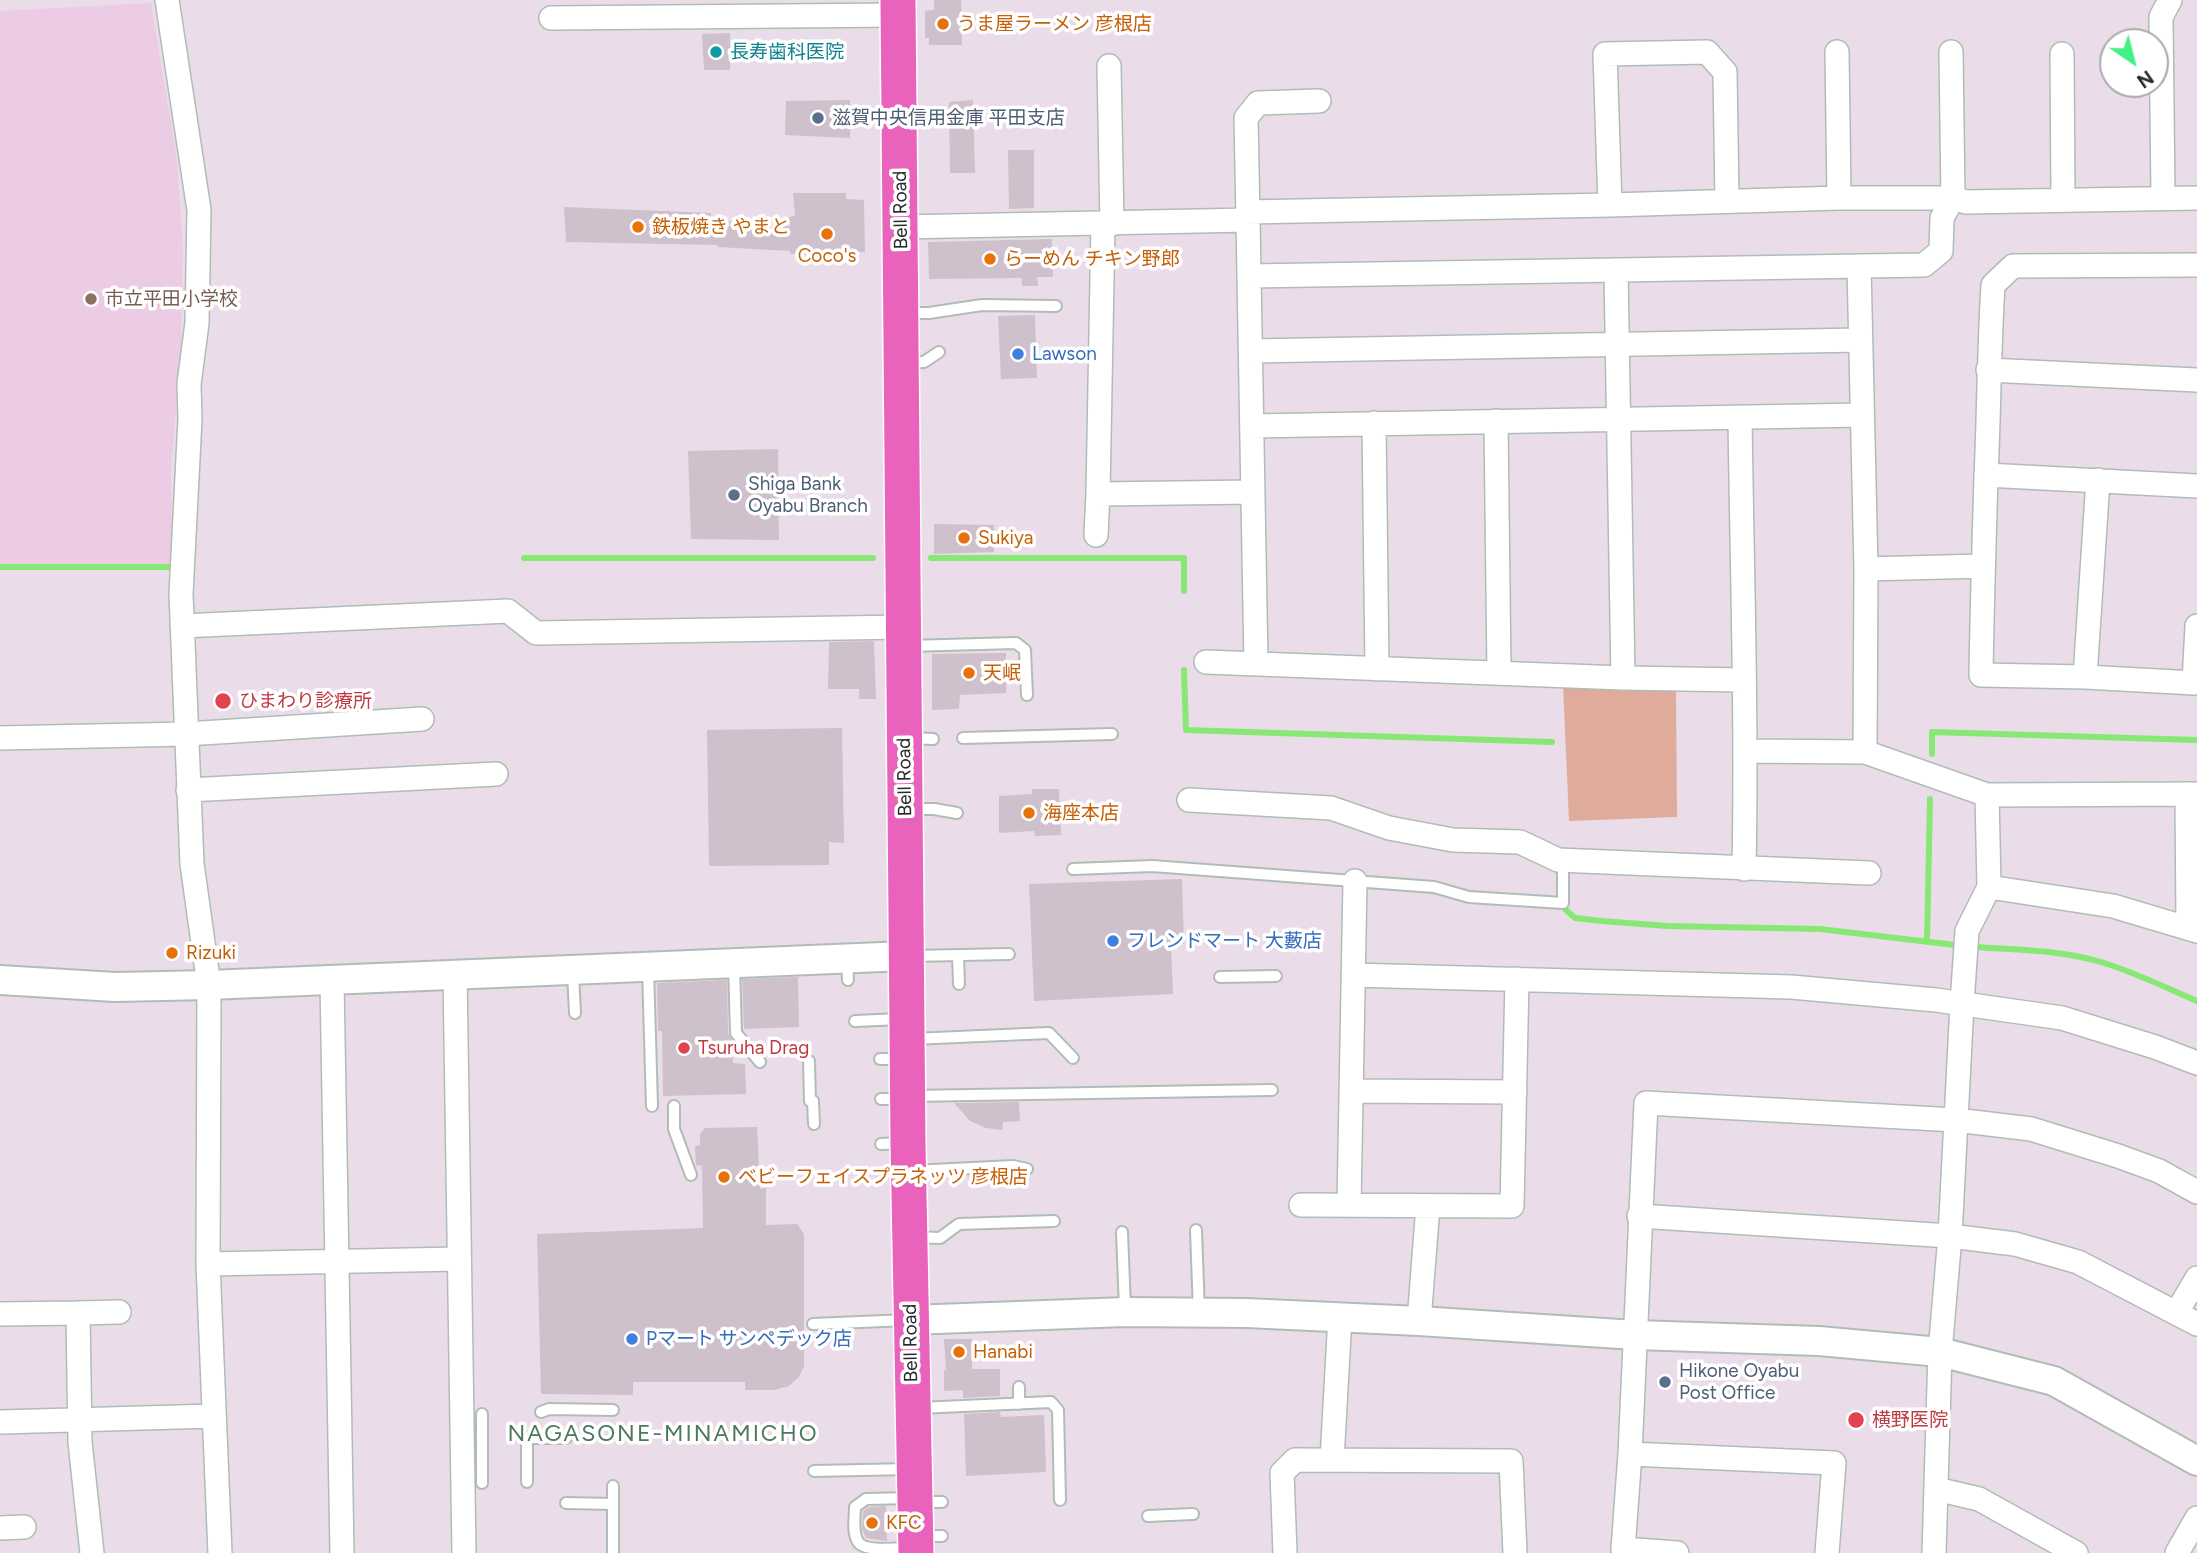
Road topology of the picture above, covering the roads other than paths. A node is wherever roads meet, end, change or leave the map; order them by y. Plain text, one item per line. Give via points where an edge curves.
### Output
1 (167, 0) edge
2 (2170, 0) edge
3 (898, 8) edge
4 (551, 18) dead end
5 (1837, 52) dead end
6 (1951, 52) dead end
7 (2062, 54) dead end
8 (1109, 66) dead end
9 (1319, 101) dead end
10 (1839, 198) junction
11 (1954, 198) junction
12 (2163, 198) junction
13 (2197, 198) edge
14 (1727, 200) junction
15 (2063, 200) junction
16 (1610, 205) junction
17 (1247, 216) junction
18 (1108, 224) junction
19 (901, 227) junction
20 (2197, 265) edge
21 (1858, 266) junction
22 (1616, 270) junction
23 (1250, 276) junction
24 (1056, 306) dead end
25 (902, 313) junction
26 (1860, 340) junction
27 (1616, 344) junction
28 (1251, 351) junction
29 (939, 352) dead end
30 (902, 363) junction
31 (1988, 370) junction
32 (2197, 380) edge
33 (1861, 415) junction
34 (1740, 417) junction
35 (1618, 419) junction
36 (1496, 421) junction
37 (1374, 423) junction
38 (1253, 426) junction
39 (1986, 475) junction
40 (2098, 480) junction
41 (2197, 486) edge
42 (1252, 492) junction
43 (1098, 494) junction
44 (1096, 535) dead end
45 (1982, 566) junction
46 (1866, 569) junction
47 (182, 626) junction
48 (2197, 626) edge
49 (904, 637) junction
50 (1206, 662) dead end
51 (1256, 664) junction
52 (1377, 669) junction
53 (1499, 673) junction
54 (2085, 677) junction
55 (1622, 678) junction
56 (1743, 680) junction
57 (1027, 695) dead end
58 (422, 719) dead end
59 (186, 734) junction
60 (1112, 734) dead end
61 (0, 738) edge
62 (963, 738) dead end
63 (1746, 751) junction
64 (1865, 752) junction
65 (496, 774) dead end
66 (188, 790) junction
67 (2192, 794) edge
68 (1987, 795) junction
69 (1189, 801) dead end
70 (905, 809) junction
71 (957, 813) dead end
72 (1563, 861) junction
73 (1073, 869) dead end
74 (1744, 869) junction
75 (1869, 873) dead end
76 (1355, 881) junction
77 (1989, 887) junction
78 (2192, 929) edge
79 (1009, 954) dead end
80 (958, 955) junction
81 (906, 956) junction
82 (734, 963) junction
83 (648, 967) junction
84 (573, 970) junction
85 (455, 974) junction
86 (1353, 975) junction
87 (1276, 976) dead end
88 (1220, 977) dead end
89 (1517, 979) junction
90 (0, 980) edge
91 (332, 981) junction
92 (959, 984) dead end
93 (209, 985) junction
94 (1962, 1004) junction
95 (575, 1013) dead end
96 (855, 1021) dead end
97 (901, 1044) junction
98 (1073, 1058) dead end
99 (809, 1061) dead end
100 (760, 1062) dead end
101 (2197, 1063) edge
102 (1272, 1090) dead end
103 (1352, 1091) junction
104 (1515, 1092) junction
105 (899, 1098) junction
106 (652, 1106) dead end
107 (674, 1106) dead end
108 (1956, 1119) junction
109 (814, 1124) dead end
110 (900, 1152) junction
111 (1027, 1169) dead end
112 (691, 1175) dead end
113 (2197, 1192) edge
114 (1301, 1205) dead end
115 (1349, 1205) junction
116 (1428, 1206) junction
117 (1639, 1216) junction
118 (1054, 1221) dead end
119 (1196, 1230) dead end
120 (1122, 1233) dead end
121 (1950, 1236) junction
122 (910, 1237) junction
123 (458, 1259) junction
124 (337, 1262) junction
125 (208, 1264) junction
126 (2197, 1279) edge
127 (118, 1312) dead end
128 (1125, 1312) junction
129 (1199, 1312) junction
130 (2177, 1312) junction
131 (78, 1313) junction
132 (0, 1314) edge
133 (1340, 1317) junction
134 (911, 1320) junction
135 (1419, 1321) junction
136 (813, 1324) dead end
137 (2197, 1324) edge
138 (1635, 1335) junction
139 (1940, 1352) junction
140 (1019, 1387) dead end
141 (1018, 1404) junction
142 (912, 1409) junction
143 (613, 1410) dead end
144 (541, 1412) dead end
145 (482, 1414) dead end
146 (214, 1416) junction
147 (80, 1421) junction
148 (0, 1422) edge
149 (566, 1438) dead end
150 (1630, 1454) junction
151 (1332, 1460) junction
152 (2197, 1461) edge
153 (814, 1471) dead end
154 (527, 1482) dead end
155 (482, 1483) dead end
156 (613, 1486) dead end
157 (1936, 1489) junction
158 (1060, 1500) dead end
159 (566, 1503) dead end
160 (613, 1504) junction
161 (1193, 1514) dead end
162 (1148, 1516) dead end
163 (2197, 1517) edge
164 (922, 1518) edge
165 (24, 1527) dead end
166 (0, 1528) edge
167 (92, 1553) edge
168 (220, 1553) edge
169 (342, 1553) edge
170 (464, 1553) edge
171 (613, 1553) edge
172 (1285, 1553) edge
173 (1515, 1553) edge
174 (1677, 1553) edge
175 (1827, 1553) edge
176 (1934, 1553) edge
177 (2076, 1553) edge
178 (2177, 1553) edge

1 - 47 street via 199,210
2 - 12 street via 2161,17
3 - 4 street
3 - 19 main road, Bell Road
5 - 10 street
6 - 11 street
7 - 15 street
8 - 18 street
9 - 17 street via 1258,103 1246,118
10 - 11 street
10 - 14 street
11 - 15 street via 1966,202
11 - 21 street via 1942,218 1941,251 1924,265
12 - 13 street
12 - 15 street
14 - 16 street
14 - 16 street via 1725,72 1707,52 1605,54
16 - 17 street
17 - 18 street
17 - 23 street
18 - 19 street
18 - 43 street via 1095,388
19 - 25 main road, Bell Road
20 - 31 street via 2013,266 1993,285
21 - 22 street
21 - 26 street
22 - 23 street
22 - 27 street
23 - 28 street
24 - 25 lane via 982,305
25 - 30 main road, Bell Road
26 - 27 street
26 - 33 street
27 - 28 street
27 - 35 street
28 - 38 street
29 - 30 lane via 924,362
30 - 49 main road, Bell Road
31 - 32 street
31 - 39 street
33 - 34 street
33 - 46 street
34 - 35 street
34 - 56 street
35 - 36 street
35 - 55 street
36 - 37 street
36 - 53 street
37 - 38 street
37 - 52 street
38 - 42 street
39 - 40 street
39 - 45 street
40 - 41 street
40 - 54 street
42 - 43 street
42 - 51 street
43 - 44 street
45 - 46 street
45 - 54 street via 1981,675
46 - 64 street
47 - 49 street via 509,611 536,633
47 - 59 street
48 - 54 street via 2194,682
49 - 57 lane via 1016,643 1026,650
49 - 70 main road, Bell Road via 919,739
50 - 51 street
51 - 52 street
52 - 53 street
53 - 55 street
55 - 56 street
56 - 63 street
58 - 59 street
59 - 61 street
59 - 66 street
60 - 62 lane
63 - 64 street
63 - 74 street
64 - 68 street
65 - 66 street
66 - 93 street via 192,864
67 - 68 street
67 - 78 street
68 - 77 street
69 - 72 street via 1331,808 1389,828 1453,840 1520,842
70 - 71 lane
70 - 81 main road, Bell Road
72 - 74 street
72 - 76 lane via 1563,903 1469,897 1434,887
73 - 76 lane via 1152,866
74 - 75 street
76 - 86 street
77 - 78 street via 2113,906
77 - 94 street via 1967,931
79 - 80 lane
80 - 81 lane
80 - 92 lane
81 - 82 street via 847,969
81 - 97 main road, Bell Road
82 - 83 street
82 - 100 lane via 736,1033
83 - 84 street
83 - 106 lane
84 - 85 street
84 - 95 lane
85 - 91 street
85 - 123 street
86 - 89 street
86 - 103 street
87 - 88 lane
89 - 94 street via 1791,986
89 - 104 street
90 - 93 street via 115,987
91 - 93 street
91 - 124 street
93 - 125 street
94 - 101 street via 2062,1018
94 - 108 street
96 - 97 lane
97 - 98 lane via 1049,1033
97 - 105 main road, Bell Road
99 - 109 lane
102 - 105 lane
103 - 104 street
103 - 115 street
104 - 116 street via 1512,1206
105 - 110 main road, Bell Road
107 - 112 lane via 674,1129
108 - 113 street via 2031,1129 2159,1171
108 - 117 street via 1646,1103
108 - 121 street
110 - 111 lane
110 - 122 main road, Bell Road
114 - 115 street
115 - 116 street
116 - 135 street
117 - 121 street
117 - 138 street
118 - 122 lane via 959,1224 940,1238
119 - 129 lane
120 - 128 lane
121 - 130 street via 2015,1244 2078,1262
121 - 139 street
122 - 134 main road, Bell Road
123 - 124 street
123 - 170 street
124 - 125 street
124 - 169 street
125 - 146 street
126 - 130 street
127 - 131 street
128 - 129 street
128 - 134 street
129 - 133 street
130 - 137 street
131 - 132 street
131 - 147 street
133 - 135 street
133 - 151 street
134 - 136 lane
134 - 142 main road, Bell Road
135 - 138 street
138 - 139 street via 1819,1341
138 - 150 street
139 - 152 street via 2054,1381
139 - 157 street
140 - 141 lane
141 - 142 lane
141 - 158 lane via 1051,1402 1058,1410
142 - 164 main road, Bell Road
143 - 144 lane
145 - 155 lane
146 - 147 street
146 - 168 street
147 - 148 street
147 - 167 street
149 - 154 lane via 527,1438
150 - 174 street via 1623,1549
150 - 175 street via 1834,1463
151 - 172 street via 1295,1460 1282,1473
151 - 173 street via 1511,1461
153 - 164 lane
156 - 160 lane
157 - 176 street
157 - 177 street via 1979,1499
159 - 160 lane
160 - 171 lane
161 - 162 lane
163 - 178 street
164 - 164 lane via 867,1549 858,1544 855,1507 866,1499
165 - 166 street

